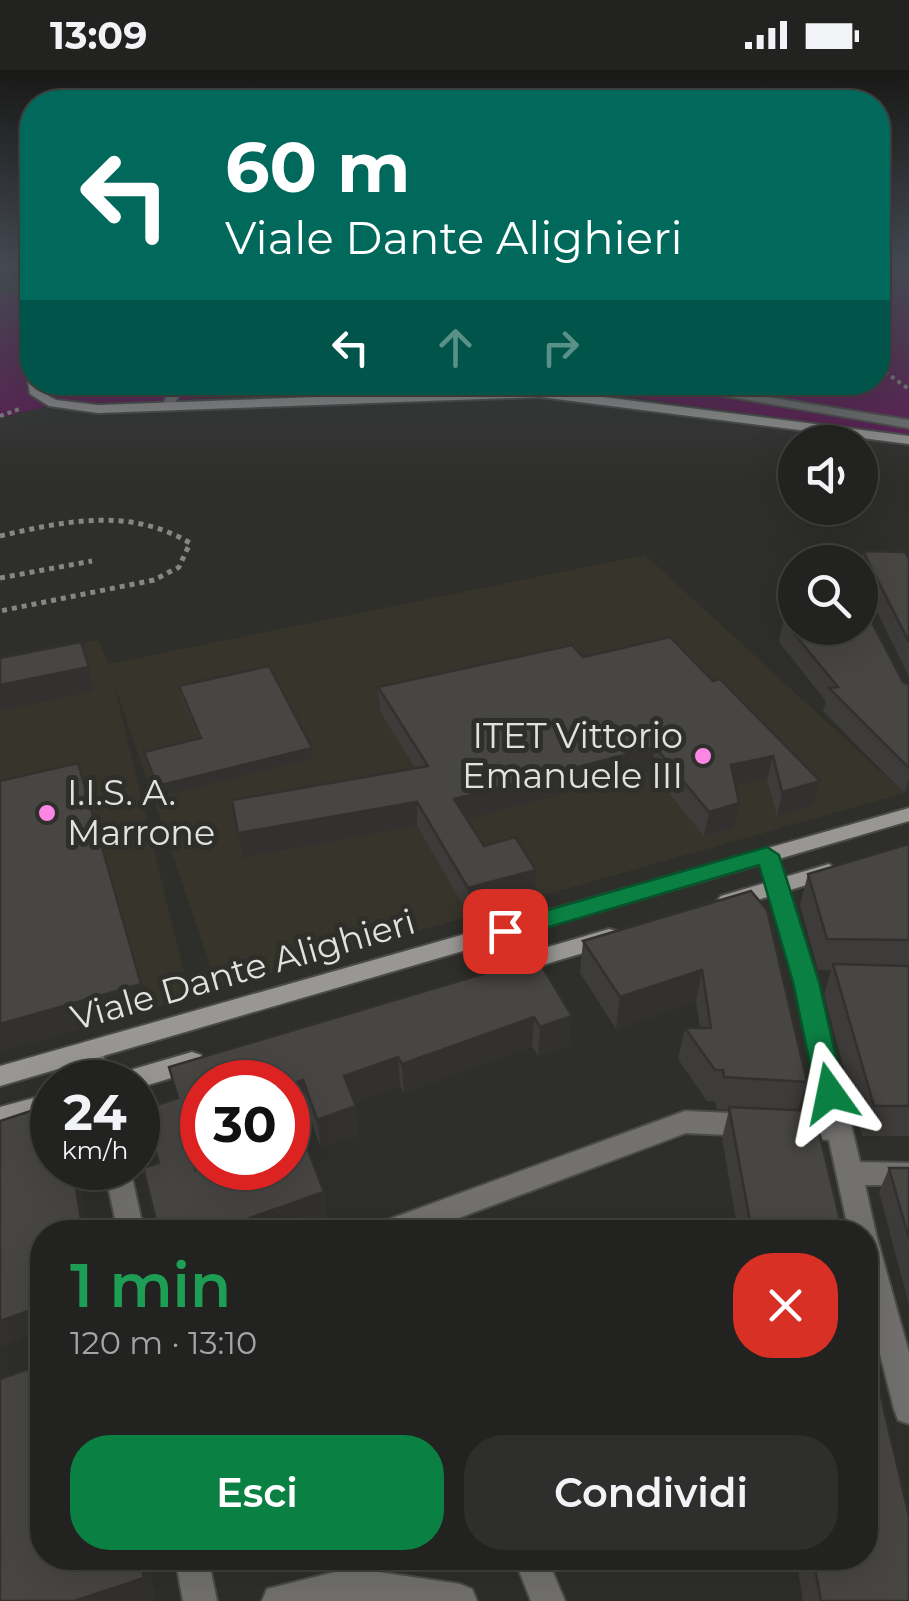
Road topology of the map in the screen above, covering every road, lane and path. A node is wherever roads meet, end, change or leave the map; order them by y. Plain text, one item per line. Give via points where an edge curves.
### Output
1 (39, 395) edge
2 (174, 395) edge
3 (424, 395) edge
4 (548, 395) edge
5 (730, 395) edge
6 (168, 406) junction
7 (909, 424) edge
8 (909, 440) edge
9 (0, 536) edge
10 (92, 561) dead end
11 (0, 578) edge
12 (0, 611) edge
13 (909, 814) edge
14 (767, 855) junction
15 (853, 863) edge
16 (778, 886) junction
17 (703, 909) edge
18 (628, 931) edge
19 (497, 970) edge
20 (92, 1051) junction
21 (216, 1054) edge
22 (94, 1060) edge
23 (160, 1071) edge
24 (0, 1076) edge
25 (30, 1109) edge
26 (0, 1118) edge
27 (838, 1130) junction
28 (847, 1173) junction
29 (909, 1174) edge
30 (122, 1190) edge
31 (128, 1220) edge
32 (427, 1220) edge
33 (860, 1220) edge
34 (878, 1291) edge
35 (909, 1409) edge
36 (194, 1570) edge
37 (536, 1570) edge
38 (200, 1601) edge
39 (279, 1601) edge
40 (460, 1601) edge
41 (548, 1601) edge

1 - 6 main road via 70,407
2 - 6 street
3 - 6 main road
4 - 8 main road
5 - 7 street
9 - 12 path via 86,521 124,522 175,530 190,542 179,567 154,580
10 - 11 path
13 - 14 main road, Viale Dante Alighieri
14 - 16 lane
14 - 20 main road, Viale Dante Alighieri
15 - 16 main road
16 - 17 main road
16 - 27 street via 814,982
18 - 19 main road
20 - 22 street
20 - 24 main road, Viale Dante Alighieri
21 - 23 main road
25 - 26 main road
27 - 28 street
27 - 32 street via 685,1122
28 - 29 street
28 - 33 street
30 - 31 street
34 - 35 street
36 - 38 street
37 - 41 street
39 - 40 street via 351,1585

